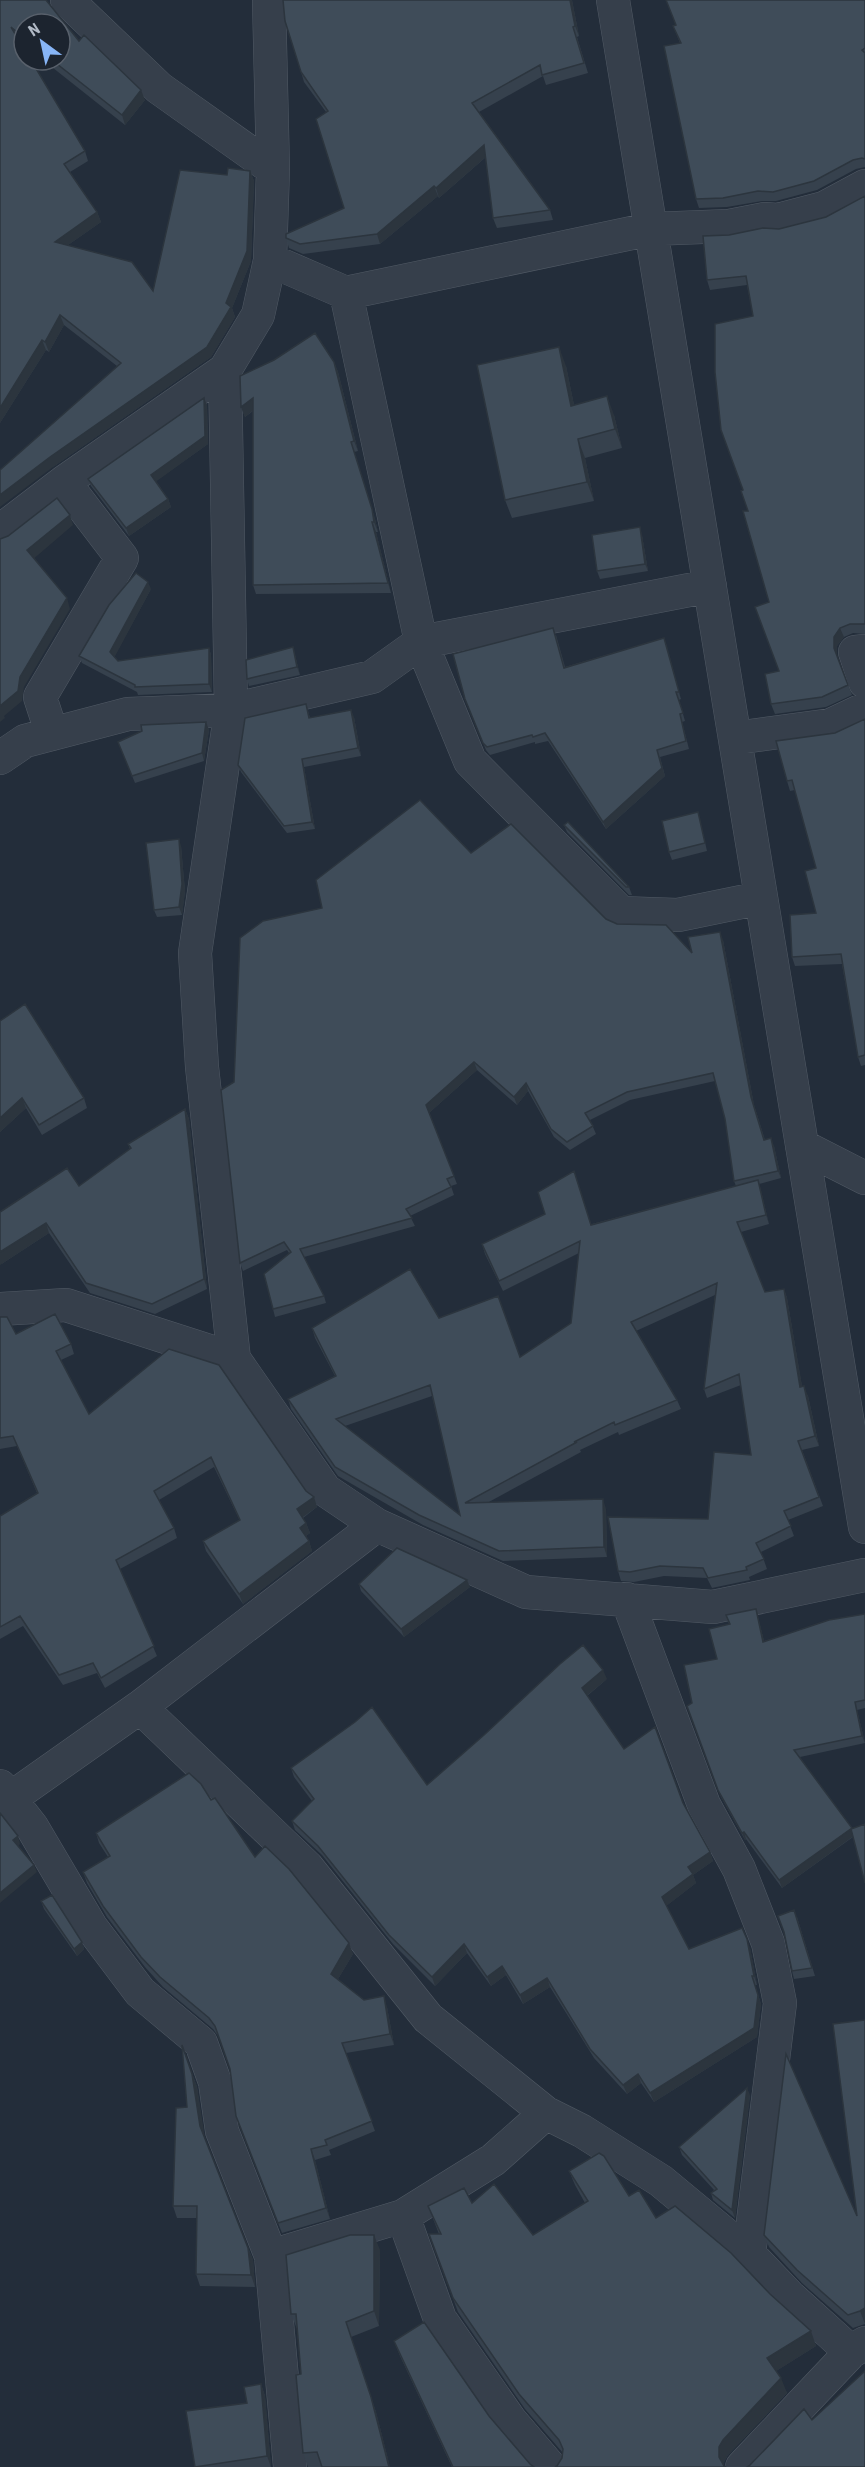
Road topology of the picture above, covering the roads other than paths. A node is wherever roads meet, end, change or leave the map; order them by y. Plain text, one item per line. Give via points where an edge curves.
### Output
1 (67, 0) edge
2 (269, 0) edge
3 (613, 0) edge
4 (273, 169) junction
5 (865, 186) edge
6 (651, 229) junction
7 (270, 260) junction
8 (346, 293) junction
9 (225, 370) junction
10 (64, 482) junction
11 (0, 531) edge
12 (710, 586) junction
13 (421, 642) junction
14 (865, 651) edge
15 (865, 682) edge
16 (865, 709) edge
17 (231, 710) junction
18 (52, 734) junction
19 (735, 738) junction
20 (0, 758) edge
21 (761, 898) junction
22 (802, 1146) junction
23 (865, 1178) edge
24 (0, 1310) edge
25 (234, 1359) junction
26 (377, 1525) junction
27 (865, 1527) edge
28 (865, 1575) edge
29 (627, 1599) junction
30 (140, 1707) junction
31 (6, 1792) edge
32 (546, 2113) junction
33 (403, 2216) junction
34 (749, 2254) junction
35 (271, 2256) junction
36 (858, 2348) edge
37 (290, 2467) edge
38 (550, 2467) edge
39 (742, 2467) edge

1 - 4 street via 159,88
2 - 4 street
3 - 6 street
4 - 7 street
5 - 6 street via 824,208 778,220
6 - 8 street
6 - 12 street
7 - 8 street
7 - 9 street via 258,315
8 - 13 street
9 - 10 street
9 - 17 street
10 - 11 street
10 - 18 street via 122,558 40,697
12 - 13 street
12 - 19 street
13 - 17 street via 372,677
13 - 21 street via 470,760 621,913 678,915
14 - 15 street via 855,652
16 - 19 street via 831,725
17 - 18 street via 128,714
17 - 25 street via 195,953 202,1067
18 - 20 street via 25,741
19 - 21 street
21 - 22 street
22 - 23 street
22 - 27 street
24 - 25 street via 66,1305
25 - 26 street via 325,1490
26 - 29 street via 526,1592
26 - 30 street
28 - 29 street via 713,1607
29 - 34 street via 704,1805 739,1869 768,1943 780,2003
30 - 31 street
30 - 32 street via 307,1867 428,2018
31 - 35 street via 32,1827 91,1927 140,1992 201,2043 215,2082 222,2130
32 - 33 street via 493,2160
32 - 34 street via 662,2181
33 - 35 street
33 - 38 street via 440,2319 510,2420
34 - 36 street via 789,2296
35 - 37 street
36 - 39 street

